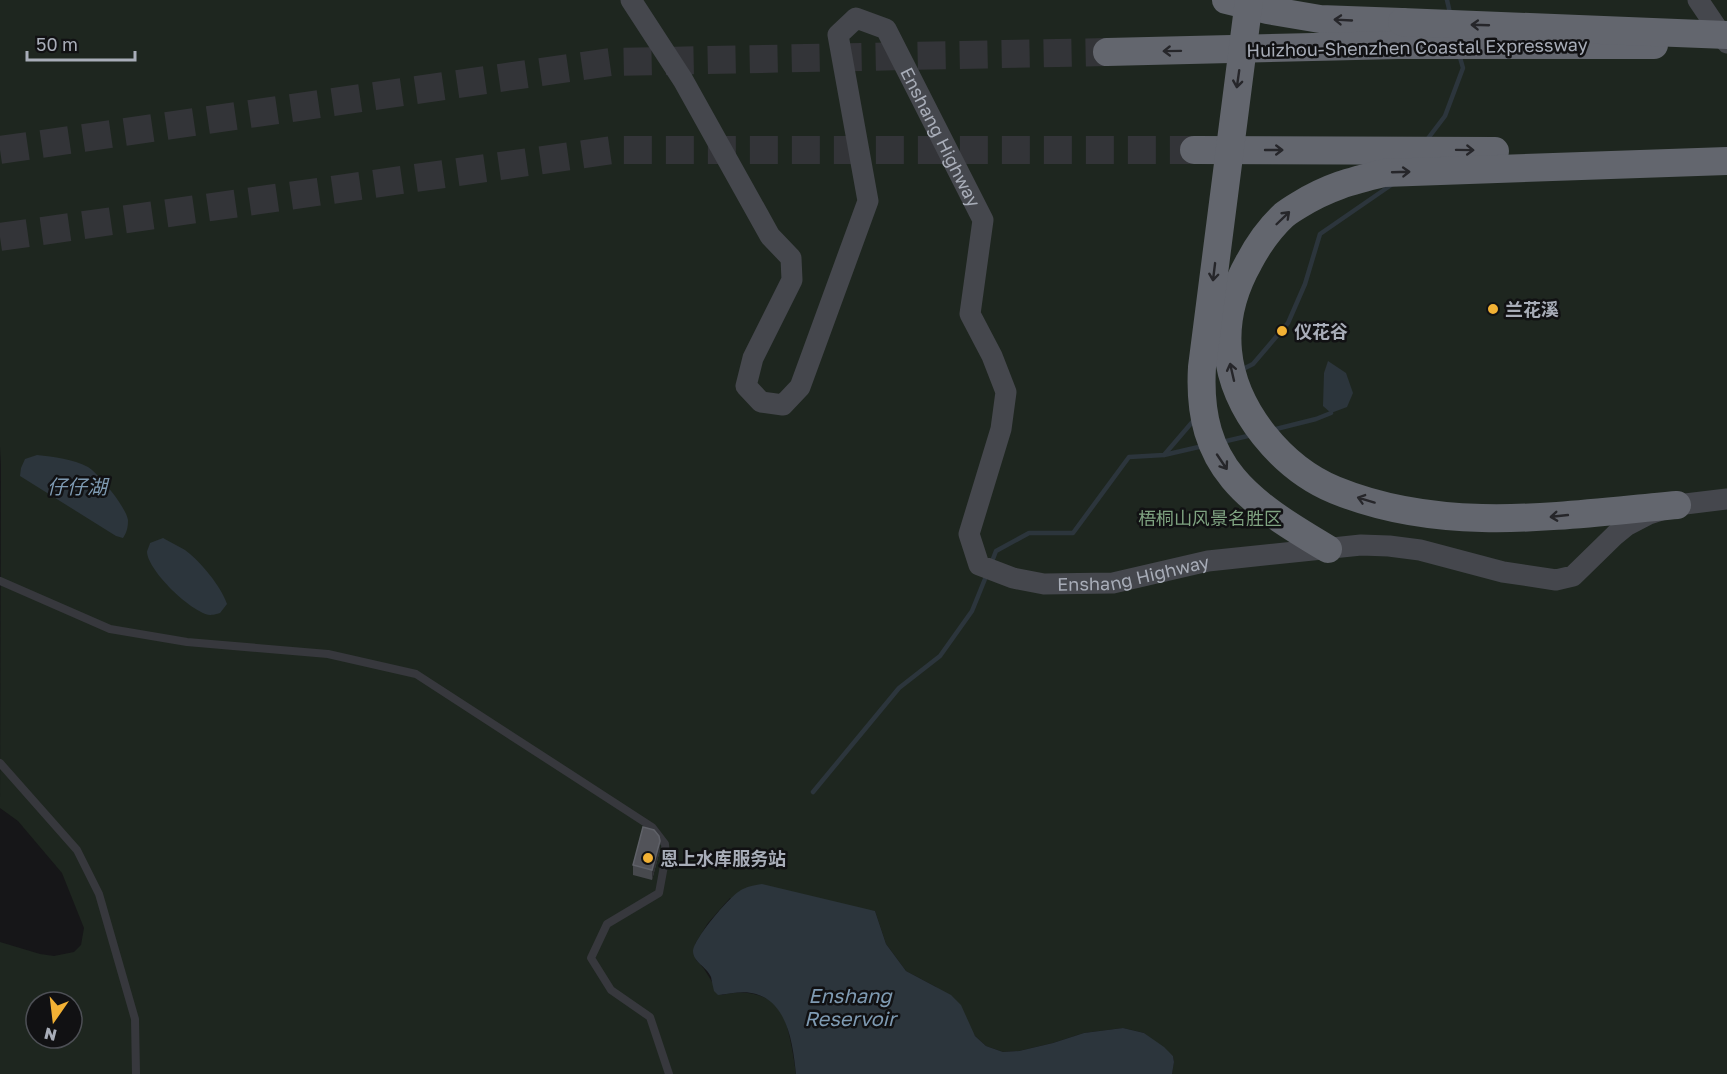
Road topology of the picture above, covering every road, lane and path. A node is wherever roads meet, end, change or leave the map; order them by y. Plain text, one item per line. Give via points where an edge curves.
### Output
1 (631, 0) edge
2 (1226, 0) edge
3 (1249, 0) edge
4 (1698, 0) edge
5 (1400, 34) junction
6 (1727, 35) edge
7 (1727, 44) edge
8 (1107, 52) tunnel mouth
9 (1194, 150) tunnel mouth
10 (1727, 154) edge
11 (1727, 161) edge
12 (1727, 500) edge
13 (1677, 505) junction
14 (1328, 549) junction
15 (0, 581) edge
16 (0, 763) edge
17 (136, 1074) edge
18 (669, 1074) edge

1 - 14 street, Enshang Highway via 683,80 770,236 791,258 792,280 753,358 746,386 761,402 783,405 800,387 868,201 838,35 856,18 886,29 983,220 970,314 1006,392 1001,429 969,534 979,565 1044,584 1113,583 1208,561
5 -> 2 highway
3 -> 14 highway, bridge via 1202,367 1203,411 1217,455 1245,492
4 - 7 street
6 -> 5 highway, bridge
5 - 7 highway, Huizhou-Shenzhen Coastal Expressway
5 -> 8 highway, Huizhou-Shenzhen Coastal Expressway
9 -> 10 highway
13 -> 11 highway via 1548,517 1473,519 1411,511 1335,490 1307,476 1286,459 1254,423 1232,376 1227,350 1228,323 1232,300 1259,243 1285,214 1344,182 1384,172
12 - 13 street, Enshang Highway
13 - 14 street, Enshang Highway via 1626,526 1573,576 1556,580 1503,572 1420,550 1361,545
15 - 18 lane via 110,629 187,642 328,654 416,674 652,827 665,844 659,893 607,924 591,958 611,990 650,1017
16 - 17 lane via 77,850 99,894 135,1019

